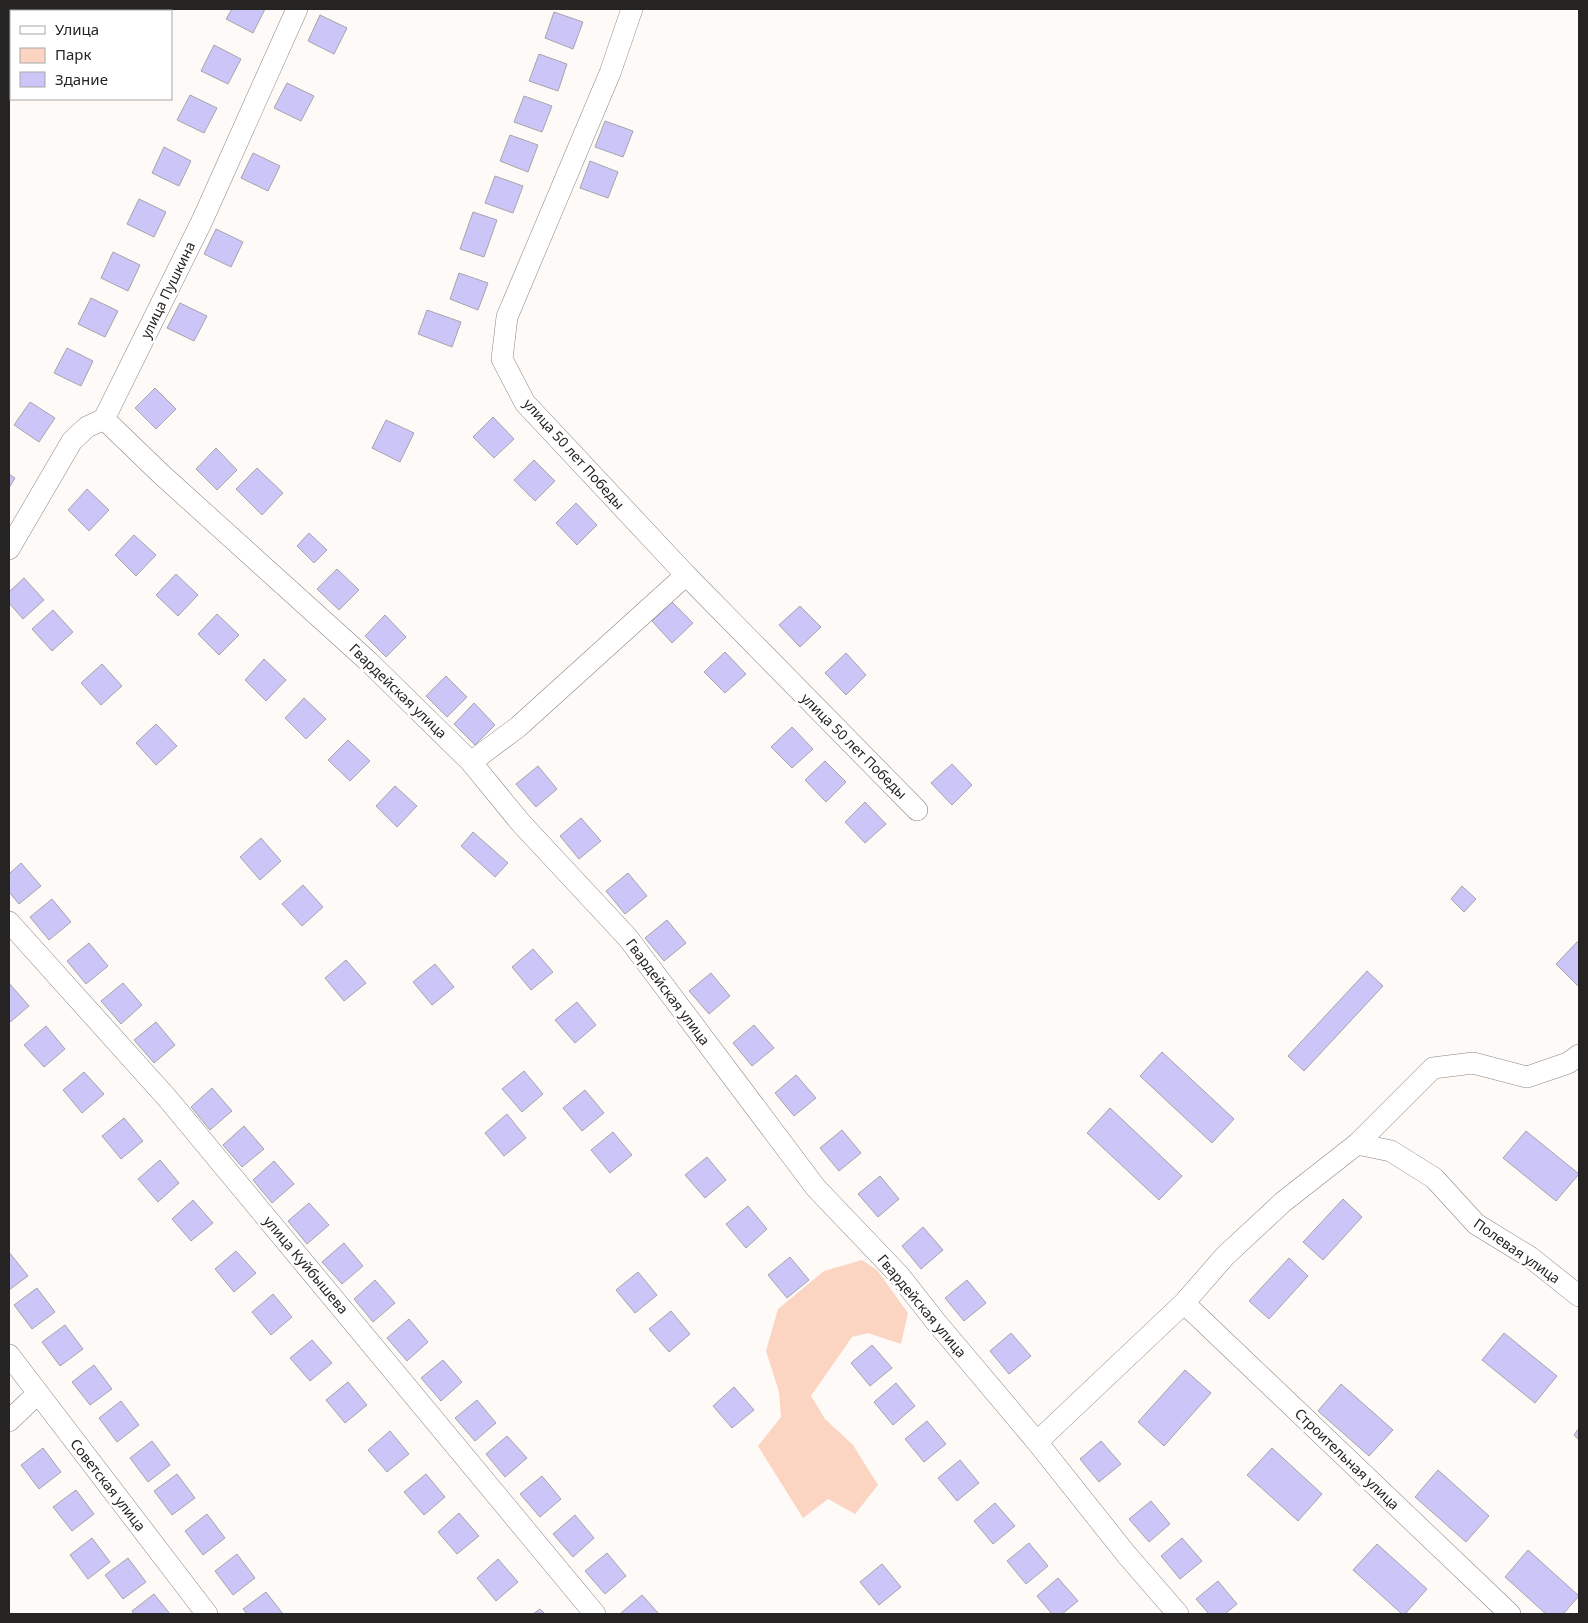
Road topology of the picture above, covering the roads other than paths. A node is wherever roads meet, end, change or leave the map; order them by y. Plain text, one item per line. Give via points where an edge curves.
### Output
1 (297, 9) edge
2 (632, 9) edge
3 (104, 419) junction
4 (9, 549) edge
5 (686, 575) junction
6 (471, 762) junction
7 (917, 810) dead end
8 (9, 922) edge
9 (1579, 1055) edge
10 (1357, 1144) junction
11 (1579, 1296) edge
12 (1184, 1303) junction
13 (9, 1355) edge
14 (38, 1394) junction
15 (9, 1421) edge
16 (1037, 1442) junction
17 (207, 1614) edge
18 (595, 1614) edge
19 (1178, 1614) edge
20 (1510, 1614) edge

1 - 3 street, улица Пушкина via 202,221
2 - 5 street, улица 50 лет Победы via 610,73 507,317 502,359 525,403
3 - 4 street via 72,441
3 - 6 street, Гвардейская улица via 368,662
5 - 6 street via 518,727
5 - 7 street, улица 50 лет Победы
6 - 16 street, Гвардейская улица via 520,822 628,938 816,1188 899,1275
8 - 18 street, улица Куйбышева via 168,1099
9 - 10 street via 1568,1063 1527,1078 1473,1063 1433,1068
10 - 11 street, Полевая улица via 1391,1151 1434,1178 1476,1224 1530,1257
10 - 12 street via 1283,1202 1224,1256
12 - 16 street
12 - 20 street, Строительная улица
13 - 14 street, Советская улица
14 - 15 street
14 - 17 street, Советская улица
16 - 19 street, Гвардейская улица

